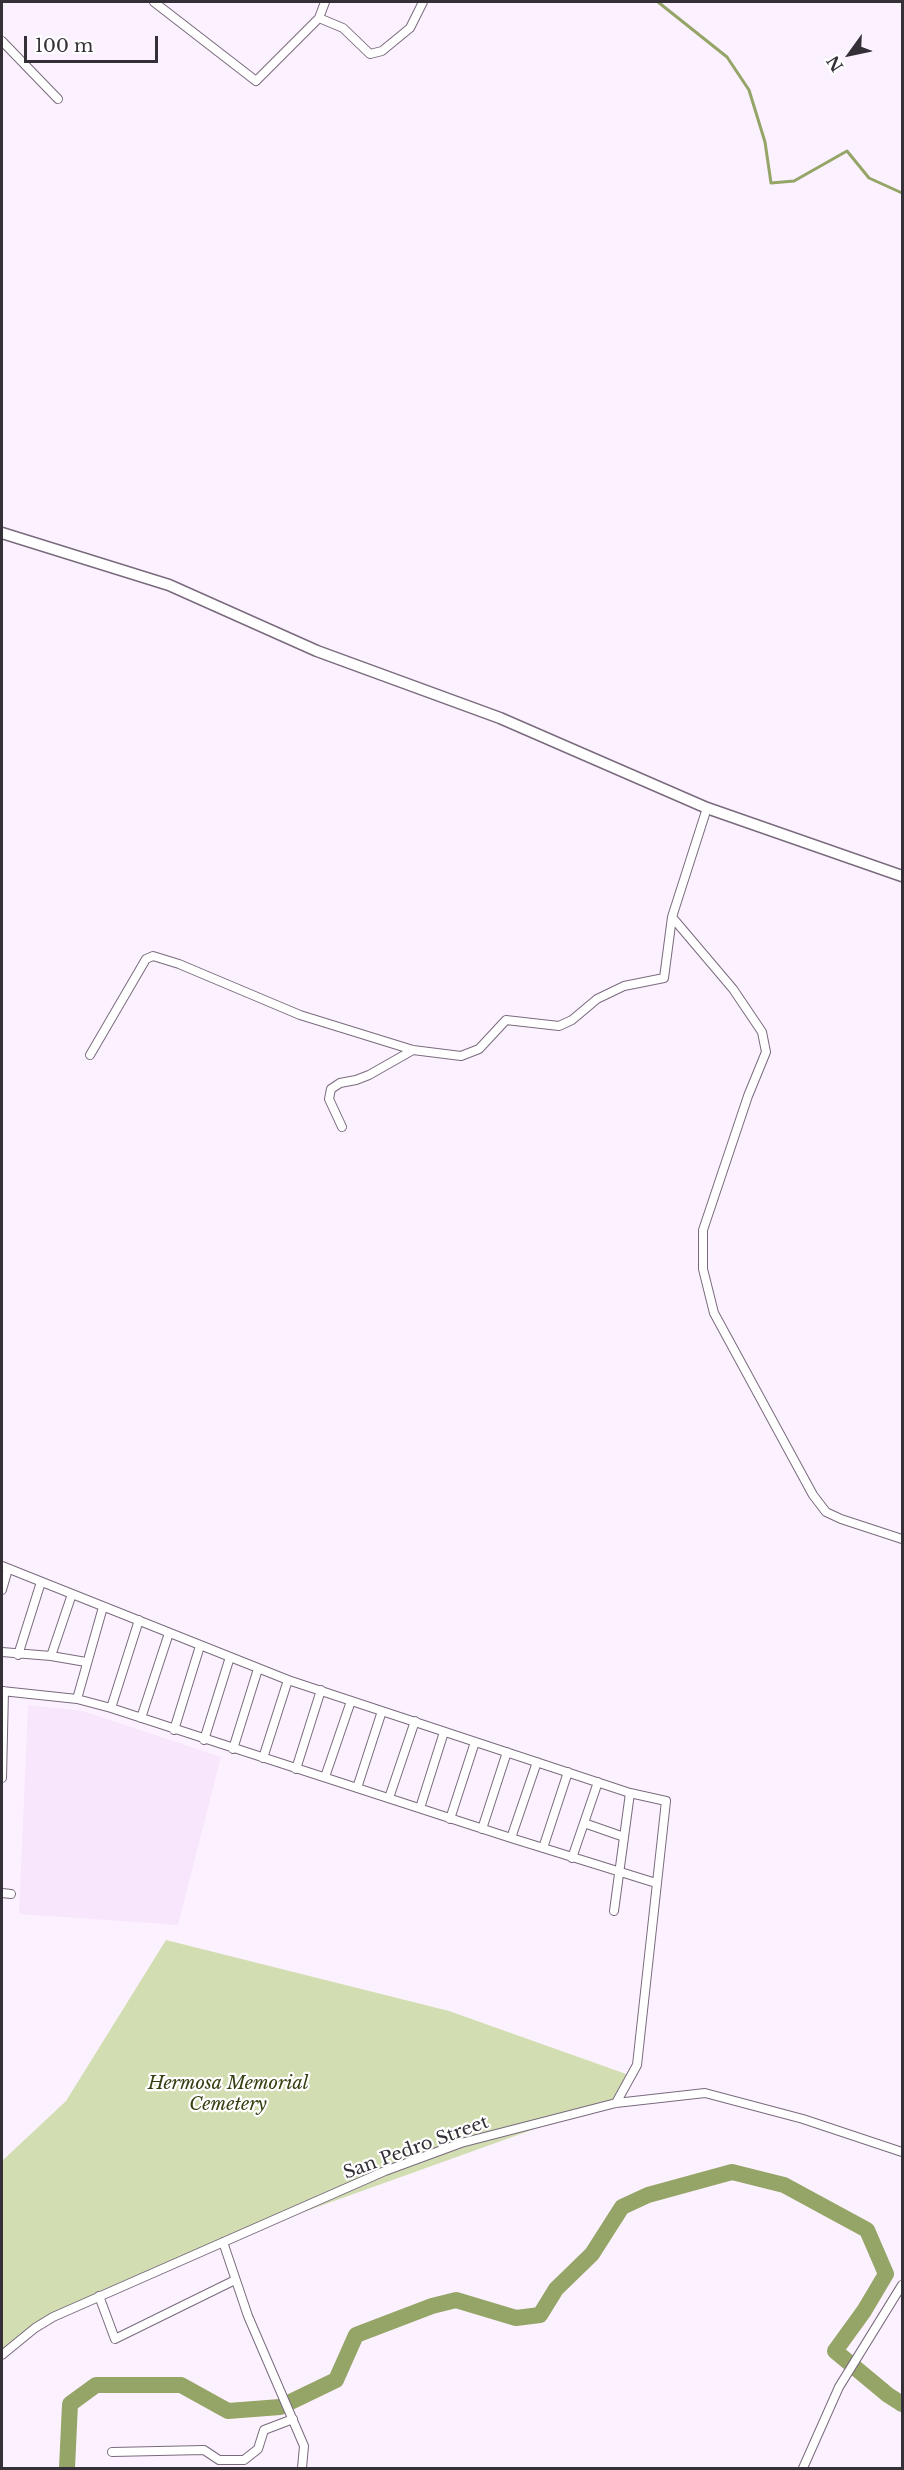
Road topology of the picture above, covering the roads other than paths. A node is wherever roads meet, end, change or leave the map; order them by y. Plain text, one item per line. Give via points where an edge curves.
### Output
1 (154, 2) edge
2 (325, 2) edge
3 (423, 2) edge
4 (319, 18) junction
5 (2, 41) edge
6 (58, 99) dead end
7 (2, 533) edge
8 (707, 808) junction
9 (903, 876) edge
10 (672, 916) junction
11 (413, 1050) junction
12 (90, 1055) dead end
13 (342, 1127) dead end
14 (903, 1539) edge
15 (5, 1568) edge
16 (41, 1582) junction
17 (2, 1590) edge
18 (72, 1594) junction
19 (103, 1607) junction
20 (139, 1620) junction
21 (169, 1633) junction
22 (200, 1646) junction
23 (2, 1652) edge
24 (18, 1655) junction
25 (51, 1656) junction
26 (230, 1657) junction
27 (86, 1662) junction
28 (258, 1669) junction
29 (288, 1680) junction
30 (321, 1690) junction
31 (3, 1691) edge
32 (77, 1700) junction
33 (351, 1701) junction
34 (111, 1708) junction
35 (382, 1711) junction
36 (141, 1718) junction
37 (415, 1721) junction
38 (174, 1730) junction
39 (444, 1732) junction
40 (204, 1740) junction
41 (475, 1742) junction
42 (233, 1749) junction
43 (507, 1752) junction
44 (2, 1758) edge
45 (263, 1758) junction
46 (537, 1762) junction
47 (296, 1768) junction
48 (568, 1772) junction
49 (326, 1777) junction
50 (2, 1778) edge
51 (598, 1782) junction
52 (357, 1788) junction
53 (630, 1793) junction
54 (389, 1798) junction
55 (420, 1808) junction
56 (450, 1819) junction
57 (584, 1822) junction
58 (482, 1829) junction
59 (624, 1837) junction
60 (511, 1839) junction
61 (543, 1848) junction
62 (572, 1858) junction
63 (620, 1873) junction
64 (656, 1883) junction
65 (2, 1893) edge
66 (11, 1894) dead end
67 (614, 1911) dead end
68 (616, 2103) junction
69 (903, 2152) edge
70 (223, 2242) junction
71 (235, 2280) junction
72 (903, 2285) edge
73 (99, 2296) junction
74 (2, 2355) edge
75 (293, 2419) junction
76 (112, 2452) dead end
77 (302, 2469) edge
78 (803, 2469) edge

1 - 4 street via 256,81
2 - 4 street
3 - 4 street via 410,28 382,51 370,54 343,28
5 - 6 street
7 - 8 street via 169,585 317,651 500,718
8 - 9 street
8 - 10 street
10 - 11 street via 664,978 624,986 597,999 559,1026 506,1020 479,1049 461,1056
10 - 14 street via 733,989 762,1032 766,1052 703,1230 704,1269 714,1313 826,1512
11 - 12 street via 300,1015 153,956 146,959
11 - 13 street via 369,1075 331,1089 329,1100
15 - 16 street
15 - 17 street
16 - 18 street
16 - 24 street
18 - 19 street
18 - 25 street
19 - 20 street
19 - 27 street
20 - 21 street
20 - 34 street
21 - 22 street
21 - 36 street
22 - 26 street
22 - 38 street
23 - 24 street
24 - 25 street
25 - 27 street
26 - 28 street
26 - 40 street
27 - 32 street
28 - 29 street
28 - 42 street
29 - 30 street
29 - 45 street
30 - 33 street
30 - 47 street
31 - 32 street
31 - 44 street
32 - 34 street
33 - 35 street
33 - 49 street
34 - 36 street
35 - 37 street
35 - 52 street
36 - 38 street
37 - 39 street
37 - 54 street
38 - 40 street
39 - 41 street
39 - 55 street
40 - 42 street
41 - 43 street
41 - 56 street
42 - 45 street
43 - 46 street
43 - 58 street
44 - 50 street
45 - 47 street
46 - 48 street
46 - 60 street
47 - 49 street
48 - 51 street
48 - 61 street
49 - 52 street
51 - 53 street
51 - 57 street
52 - 54 street
53 - 59 street
53 - 64 street via 666,1801
54 - 55 street
55 - 56 street
56 - 58 street
57 - 59 street
57 - 62 street
58 - 60 street
59 - 63 street
60 - 61 street
61 - 62 street
62 - 63 street
63 - 64 street
63 - 67 street
64 - 68 street via 637,2065
65 - 66 street
68 - 69 street, San Pedro Street via 705,2093 803,2119
68 - 70 street, San Pedro Street via 461,2143 385,2171
70 - 71 street
70 - 73 street, San Pedro Street
71 - 73 street via 115,2339
71 - 75 street
72 - 78 street via 839,2387
73 - 74 street, San Pedro Street via 53,2317
75 - 76 street via 264,2430 258,2449 244,2460 219,2460 204,2450
75 - 77 street via 304,2446

